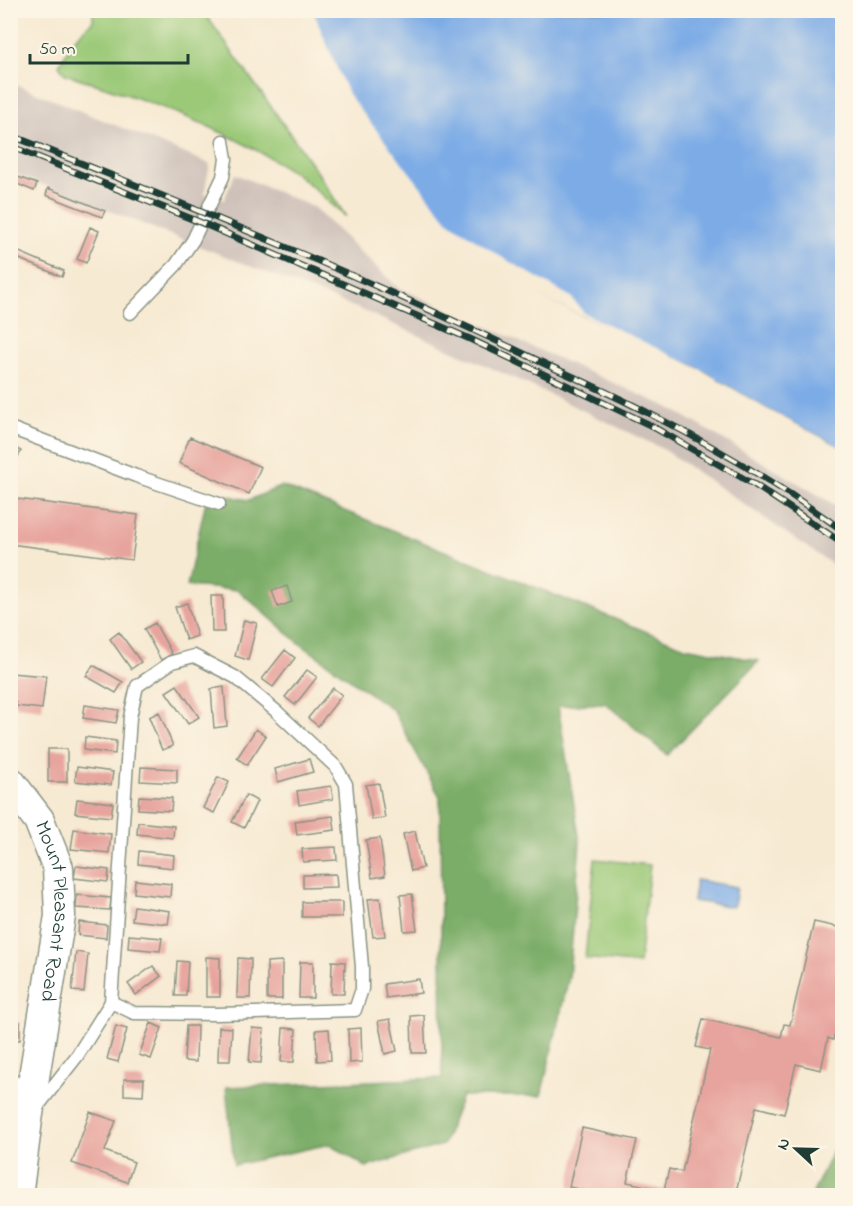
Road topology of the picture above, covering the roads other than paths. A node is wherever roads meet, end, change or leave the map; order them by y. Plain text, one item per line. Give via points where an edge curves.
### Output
1 (224, 141) dead end
2 (130, 313) dead end
3 (10, 428) edge
4 (219, 504) dead end
5 (10, 782) edge
6 (111, 1002) junction
7 (22, 1098) edge
8 (17, 1196) edge

1 - 2 lane via 223,177 193,240
3 - 4 lane
5 - 7 street, Mount Pleasant Road via 39,820 58,868 60,916
6 - 6 lane via 130,717 137,686 172,662 194,656 235,677 268,704 336,767 346,784 362,989 355,1010 134,1013
6 - 7 lane via 77,1056
7 - 8 street, Mount Pleasant Road

